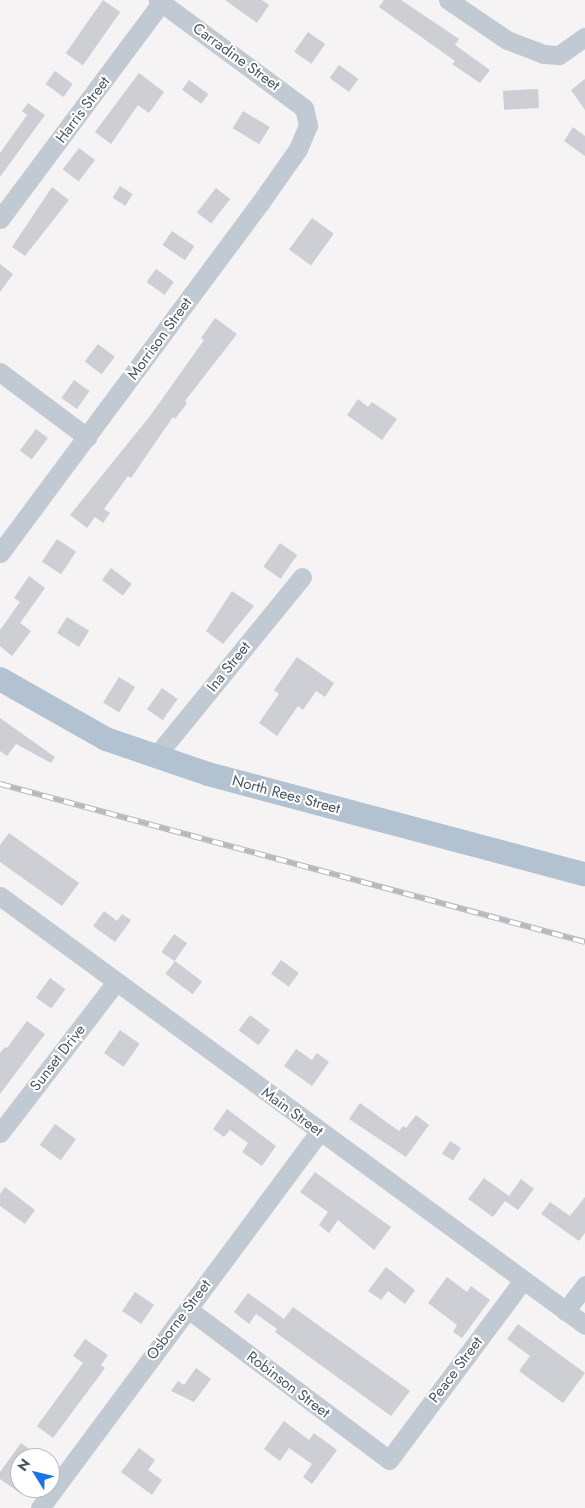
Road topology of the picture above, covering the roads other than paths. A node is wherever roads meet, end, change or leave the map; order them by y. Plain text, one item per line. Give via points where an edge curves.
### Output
1 (448, 0) edge
2 (161, 1) edge
3 (585, 37) edge
4 (307, 119) joint
5 (0, 219) edge
6 (0, 372) edge
7 (87, 437) junction
8 (0, 553) edge
9 (302, 577) dead end
10 (0, 679) edge
11 (156, 756) junction
12 (585, 874) edge
13 (0, 896) edge
14 (116, 982) junction
15 (319, 1132) junction
16 (0, 1133) edge
17 (523, 1280) junction
18 (585, 1286) edge
19 (188, 1309) junction
20 (565, 1311) junction
21 (585, 1325) edge
22 (389, 1460) joint
23 (40, 1508) edge

1 - 3 street via 507,40 543,54 559,55
2 - 4 street, Carradine Street via 304,108
2 - 5 street, Harris Street
4 - 7 street, Morrison Street via 308,125 298,149
6 - 7 street
7 - 8 street, Morrison Street
9 - 11 street, Ina Street
10 - 11 main road, North Rees Street via 98,735
11 - 12 main road, North Rees Street via 208,774
13 - 14 street, Main Street
14 - 15 street, Main Street
14 - 16 street, Sunset Drive
15 - 17 street, Main Street
15 - 19 street, Osborne Street
17 - 20 street, Main Street
17 - 22 street, Peace Street
18 - 20 street
19 - 22 street, Robinson Street
19 - 23 street, Osborne Street
20 - 21 street, Main Street

